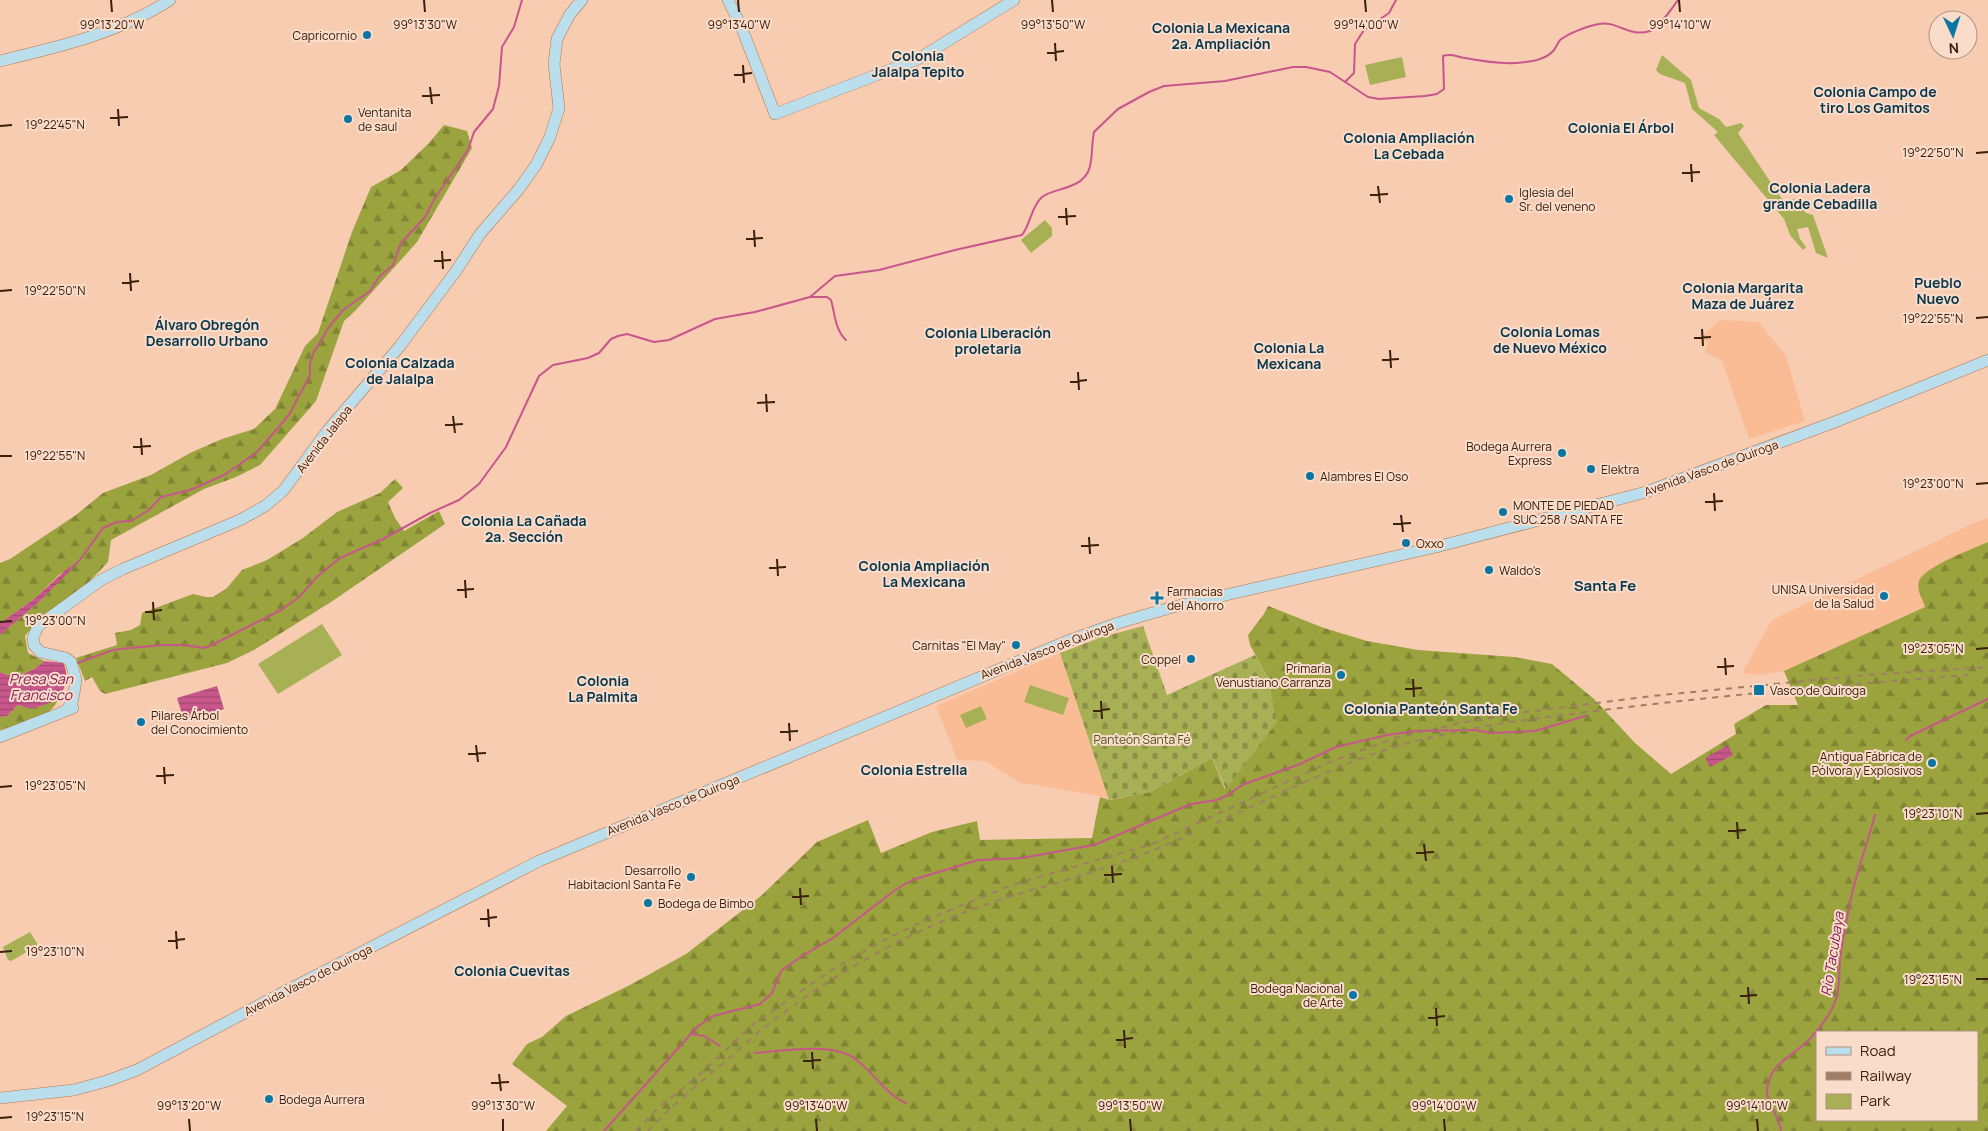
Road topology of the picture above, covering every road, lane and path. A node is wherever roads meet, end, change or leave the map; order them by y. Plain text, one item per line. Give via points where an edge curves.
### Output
1 (170, 0) edge
2 (582, 0) edge
3 (728, 0) edge
4 (1014, 0) edge
5 (0, 61) edge
6 (1988, 360) edge
7 (0, 737) edge
8 (0, 1098) edge

1 - 5 main road via 150,13 105,32
2 - 7 main road, Avenida Jalapa via 570,14 557,39 554,64 559,108 550,137 536,165 519,190 480,234 400,346 328,430 292,481 275,499 240,520 101,580 38,626 34,631 34,645 40,652 68,660 76,680 71,708
3 - 4 main road via 775,114 918,60
6 - 8 main road, Avenida Vasco de Quiroga via 1840,420 1646,492 1436,547 1172,607 1065,642 539,862 151,1062 107,1081 74,1090

